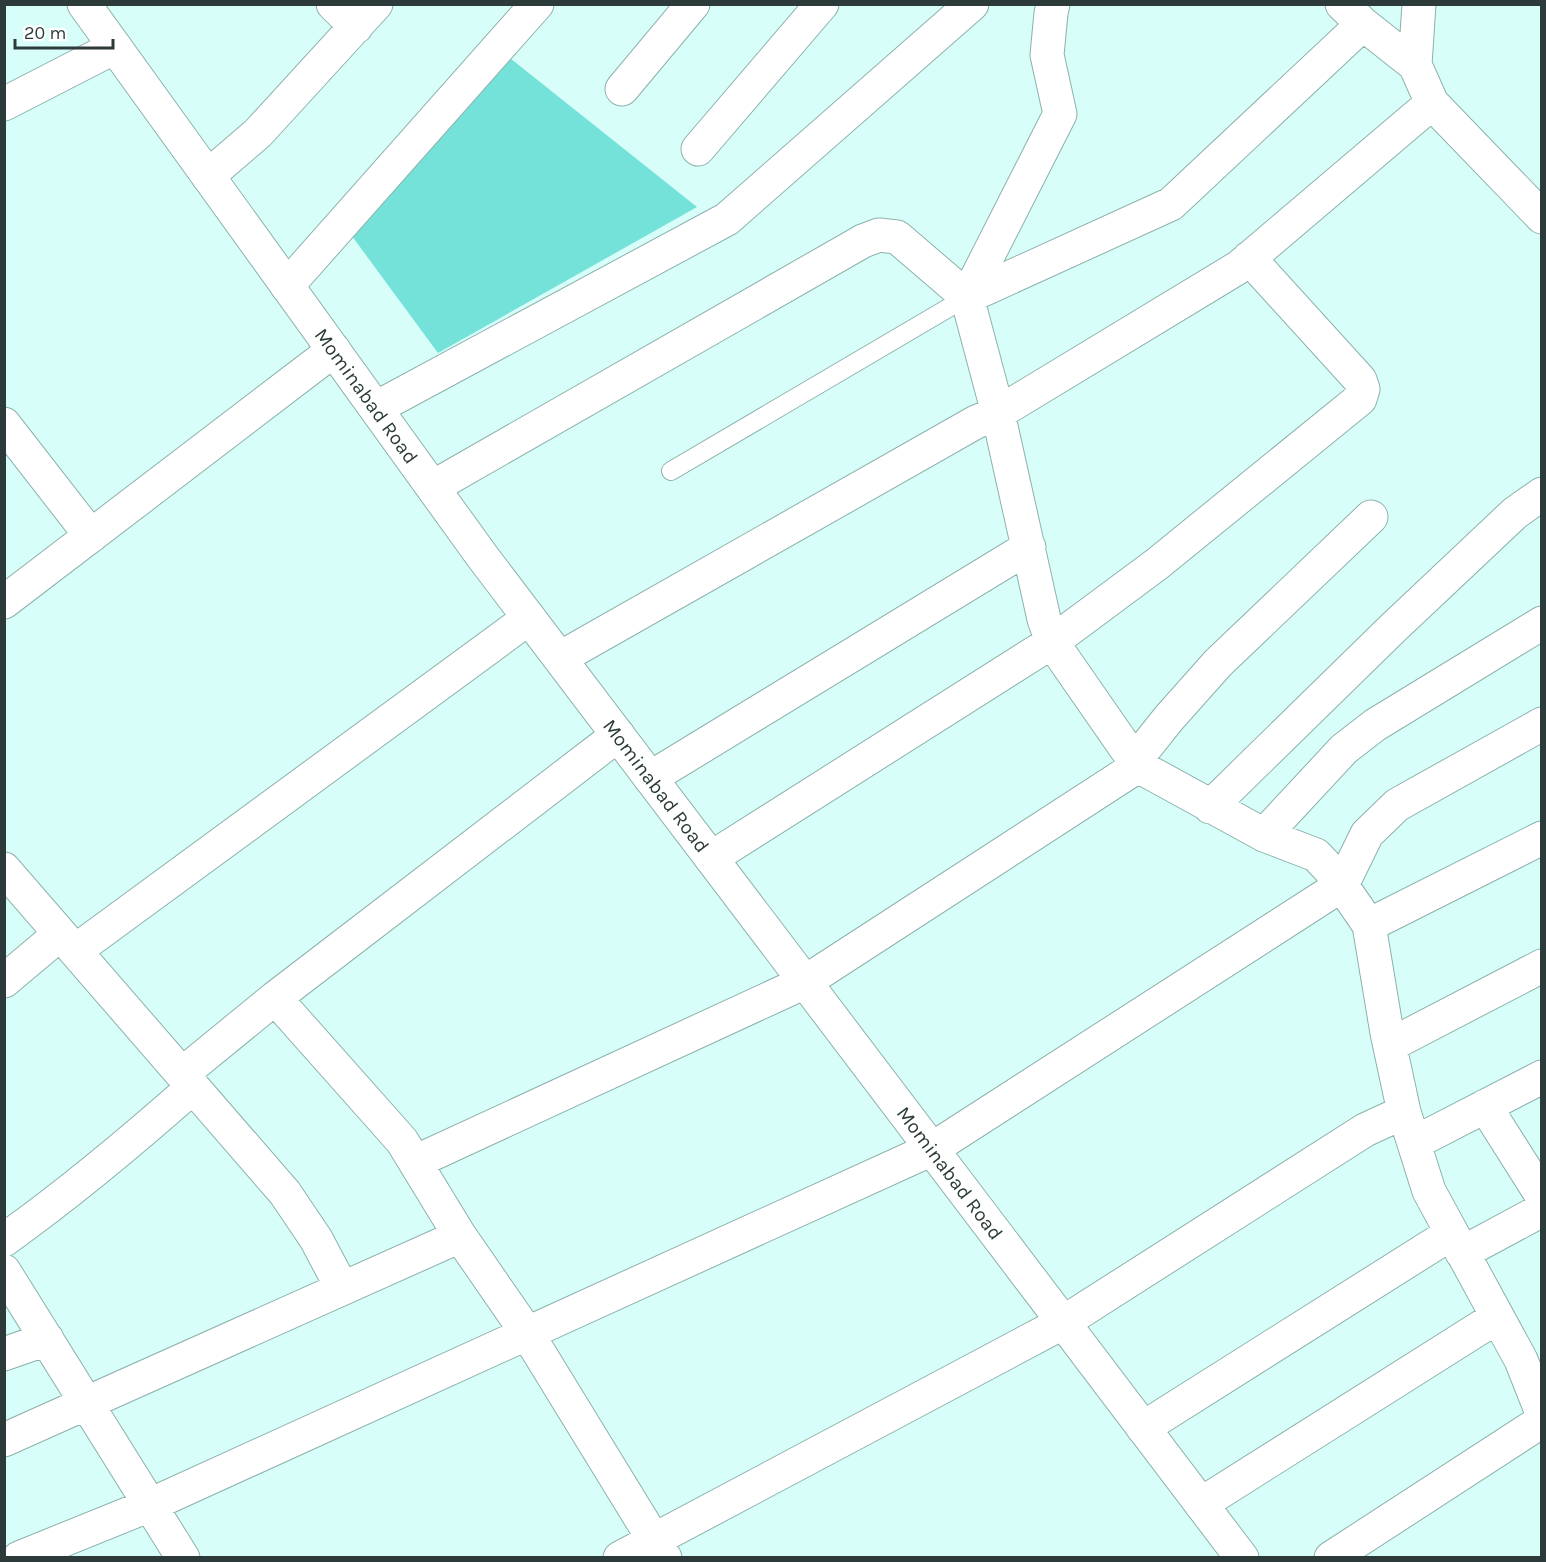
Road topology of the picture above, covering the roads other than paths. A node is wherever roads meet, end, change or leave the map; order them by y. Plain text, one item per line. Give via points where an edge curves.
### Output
1 (84, 4) edge
2 (537, 4) edge
3 (693, 4) edge
4 (822, 4) edge
5 (972, 4) edge
6 (1053, 4) edge
7 (1419, 4) edge
8 (355, 12) edge
9 (1352, 14) edge
10 (115, 47) junction
11 (1415, 65) junction
12 (622, 89) dead end
13 (1432, 103) junction
14 (4, 104) edge
15 (698, 149) dead end
16 (208, 176) junction
17 (1542, 216) edge
18 (1249, 258) junction
19 (288, 286) junction
20 (967, 297) junction
21 (334, 350) junction
22 (376, 408) junction
23 (998, 413) junction
24 (4, 424) edge
25 (671, 471) dead end
26 (433, 487) junction
27 (1542, 494) edge
28 (1371, 517) dead end
29 (91, 536) junction
30 (1029, 547) junction
31 (4, 602) edge
32 (529, 618) junction
33 (1542, 623) edge
34 (1052, 642) junction
35 (560, 658) junction
36 (1542, 724) edge
37 (618, 735) junction
38 (1136, 764) junction
39 (650, 778) junction
40 (1210, 807) junction
41 (1264, 835) junction
42 (1542, 838) edge
43 (711, 858) junction
44 (4, 869) edge
45 (1341, 885) junction
46 (1369, 925) junction
47 (68, 942) junction
48 (1542, 966) edge
49 (4, 981) edge
50 (806, 982) junction
51 (275, 998) junction
52 (1390, 1045) junction
53 (1542, 1077) edge
54 (188, 1080) junction
55 (1485, 1106) junction
56 (1404, 1112) junction
57 (1414, 1143) junction
58 (932, 1149) junction
59 (415, 1162) junction
60 (1542, 1196) edge
61 (1542, 1210) edge
62 (460, 1236) junction
63 (4, 1240) edge
64 (1457, 1243) junction
65 (4, 1271) edge
66 (342, 1288) junction
67 (1497, 1317) junction
68 (1064, 1322) junction
69 (527, 1333) junction
70 (47, 1339) junction
71 (4, 1354) edge
72 (86, 1402) junction
73 (1542, 1413) edge
74 (1542, 1421) edge
75 (1143, 1428) junction
76 (4, 1440) edge
77 (1201, 1504) junction
78 (150, 1505) junction
79 (659, 1548) edge
80 (19, 1557) edge
81 (183, 1557) edge
82 (620, 1557) edge
83 (1242, 1557) edge
84 (1331, 1557) edge

1 - 10 street, Mominabad Road
2 - 19 street
3 - 12 street
4 - 15 street
5 - 22 street via 727,219
6 - 20 street via 1047,55 1060,114
7 - 11 street
8 - 16 street via 258,133
9 - 11 street
9 - 20 street via 1171,204
10 - 14 street
10 - 16 street, Mominabad Road
11 - 13 street
13 - 17 street
13 - 18 street
16 - 19 street, Mominabad Road
18 - 23 street
18 - 34 street via 1360,380 1360,399 1157,564
19 - 21 street, Mominabad Road
20 - 23 street
20 - 25 lane
20 - 26 street via 897,237 879,235 862,241
21 - 22 street, Mominabad Road
21 - 29 street
22 - 26 street, Mominabad Road
23 - 30 street
23 - 35 street
24 - 29 street
26 - 32 street, Mominabad Road
27 - 40 street via 1515,513 1400,621
28 - 38 street via 1218,663 1169,718
29 - 31 street
30 - 34 street
30 - 39 street
32 - 35 street, Mominabad Road
32 - 47 street
33 - 41 street via 1375,725 1344,749
34 - 38 street
34 - 43 street
35 - 37 street, Mominabad Road
36 - 45 street via 1397,805 1367,834
37 - 39 street, Mominabad Road
37 - 51 street
38 - 40 street
38 - 50 street
39 - 43 street, Mominabad Road
40 - 41 street
41 - 45 street via 1316,855
42 - 46 street
43 - 50 street, Mominabad Road
44 - 47 street
45 - 46 street
45 - 58 street
46 - 52 street
47 - 49 street
47 - 54 street
48 - 52 street
50 - 58 street, Mominabad Road
50 - 59 street
51 - 54 street
51 - 59 street via 402,1141
52 - 56 street
53 - 55 street
54 - 63 street via 56,1203
54 - 66 street via 285,1193
55 - 57 street
55 - 60 street
56 - 57 street
56 - 68 street via 1365,1130
57 - 64 street via 1429,1191
58 - 68 street, Mominabad Road
58 - 69 street
59 - 62 street
61 - 64 street
62 - 66 street
62 - 69 street
64 - 67 street
64 - 75 street
65 - 70 street
66 - 72 street
67 - 73 street via 1521,1360
67 - 77 street
68 - 75 street, Mominabad Road
68 - 79 street
69 - 78 street
69 - 79 street
70 - 71 street
70 - 72 street
72 - 76 street
72 - 78 street
74 - 84 street
75 - 77 street, Mominabad Road
77 - 83 street, Mominabad Road
78 - 80 street
78 - 81 street
79 - 82 street

